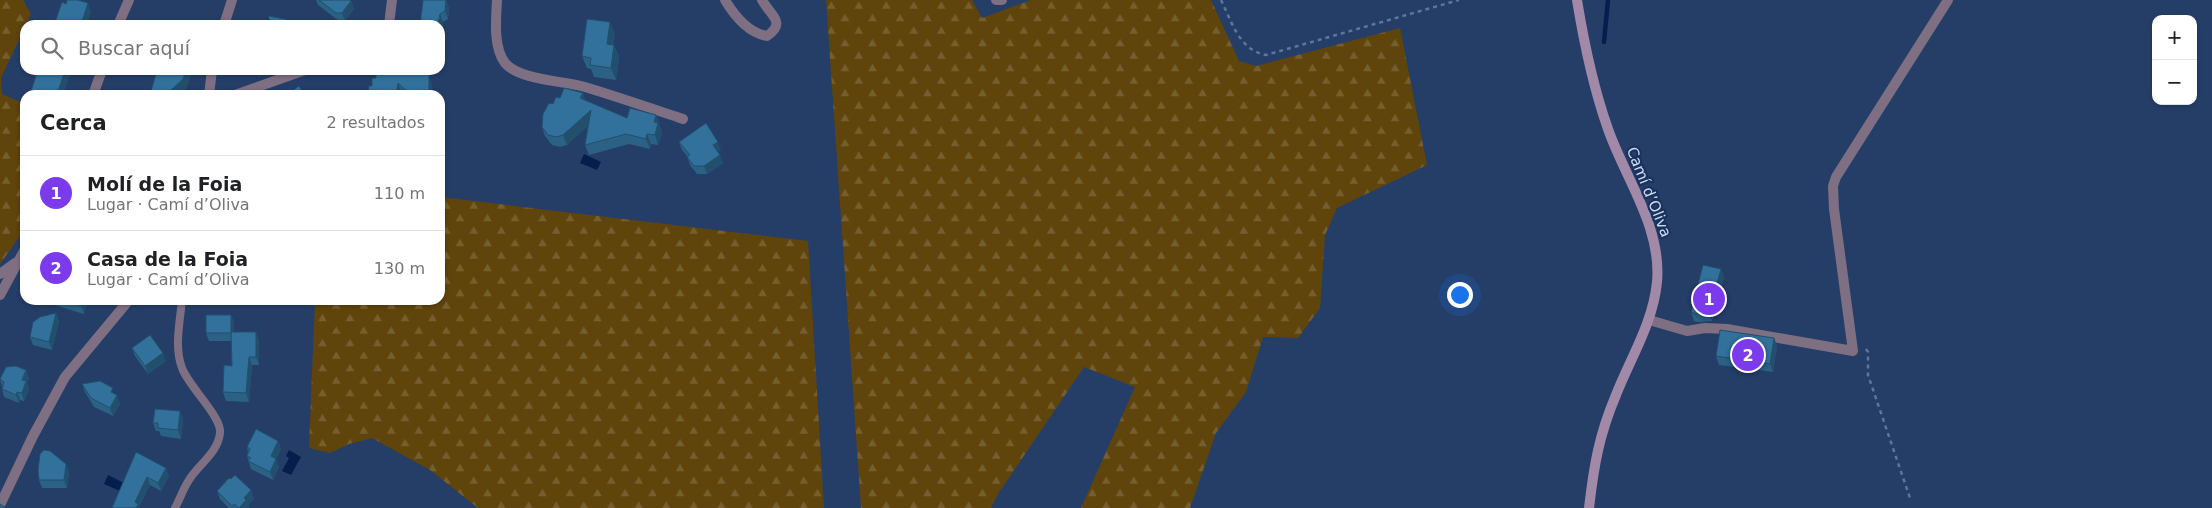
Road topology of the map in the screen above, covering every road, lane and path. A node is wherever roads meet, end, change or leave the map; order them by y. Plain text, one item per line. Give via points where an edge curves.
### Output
1 (129, 0) edge
2 (232, 0) edge
3 (392, 0) edge
4 (497, 0) edge
5 (725, 0) edge
6 (762, 0) edge
7 (996, 0) edge
8 (1002, 0) edge
9 (1221, 0) edge
10 (1459, 0) edge
11 (1577, 0) edge
12 (1948, 0) edge
13 (120, 20) edge
14 (226, 20) edge
15 (390, 20) edge
16 (100, 75) edge
17 (211, 75) edge
18 (291, 75) edge
19 (96, 90) edge
20 (210, 90) edge
21 (249, 90) edge
22 (683, 119) dead end
23 (20, 258) edge
24 (18, 261) junction
25 (0, 274) edge
26 (0, 295) edge
27 (125, 305) edge
28 (182, 305) edge
29 (1649, 320) junction
30 (1853, 351) junction
31 (1910, 498) dead end
32 (0, 505) edge
33 (175, 508) edge
34 (1589, 508) edge

1 - 13 street
2 - 14 street
3 - 15 street
4 - 22 street via 498,46 508,66 527,75 582,87
5 - 6 street via 749,28 758,35 767,36 777,26 776,18
7 - 8 street
9 - 10 path via 1241,41 1251,50 1266,55
11 - 29 street, Camí d’Oliva via 1588,60 1607,127 1653,235 1657,280
12 - 30 street via 1833,186
16 - 19 street
17 - 20 street
18 - 21 street
23 - 24 street
24 - 25 street
24 - 26 street
27 - 32 street via 65,378
28 - 33 lane via 178,343 181,366 217,420 220,434 216,446 188,481
29 - 30 street via 1687,330 1727,329
29 - 34 street, Camí d’Oliva via 1602,429
30 - 31 path via 1865,348 1868,352 1868,375

